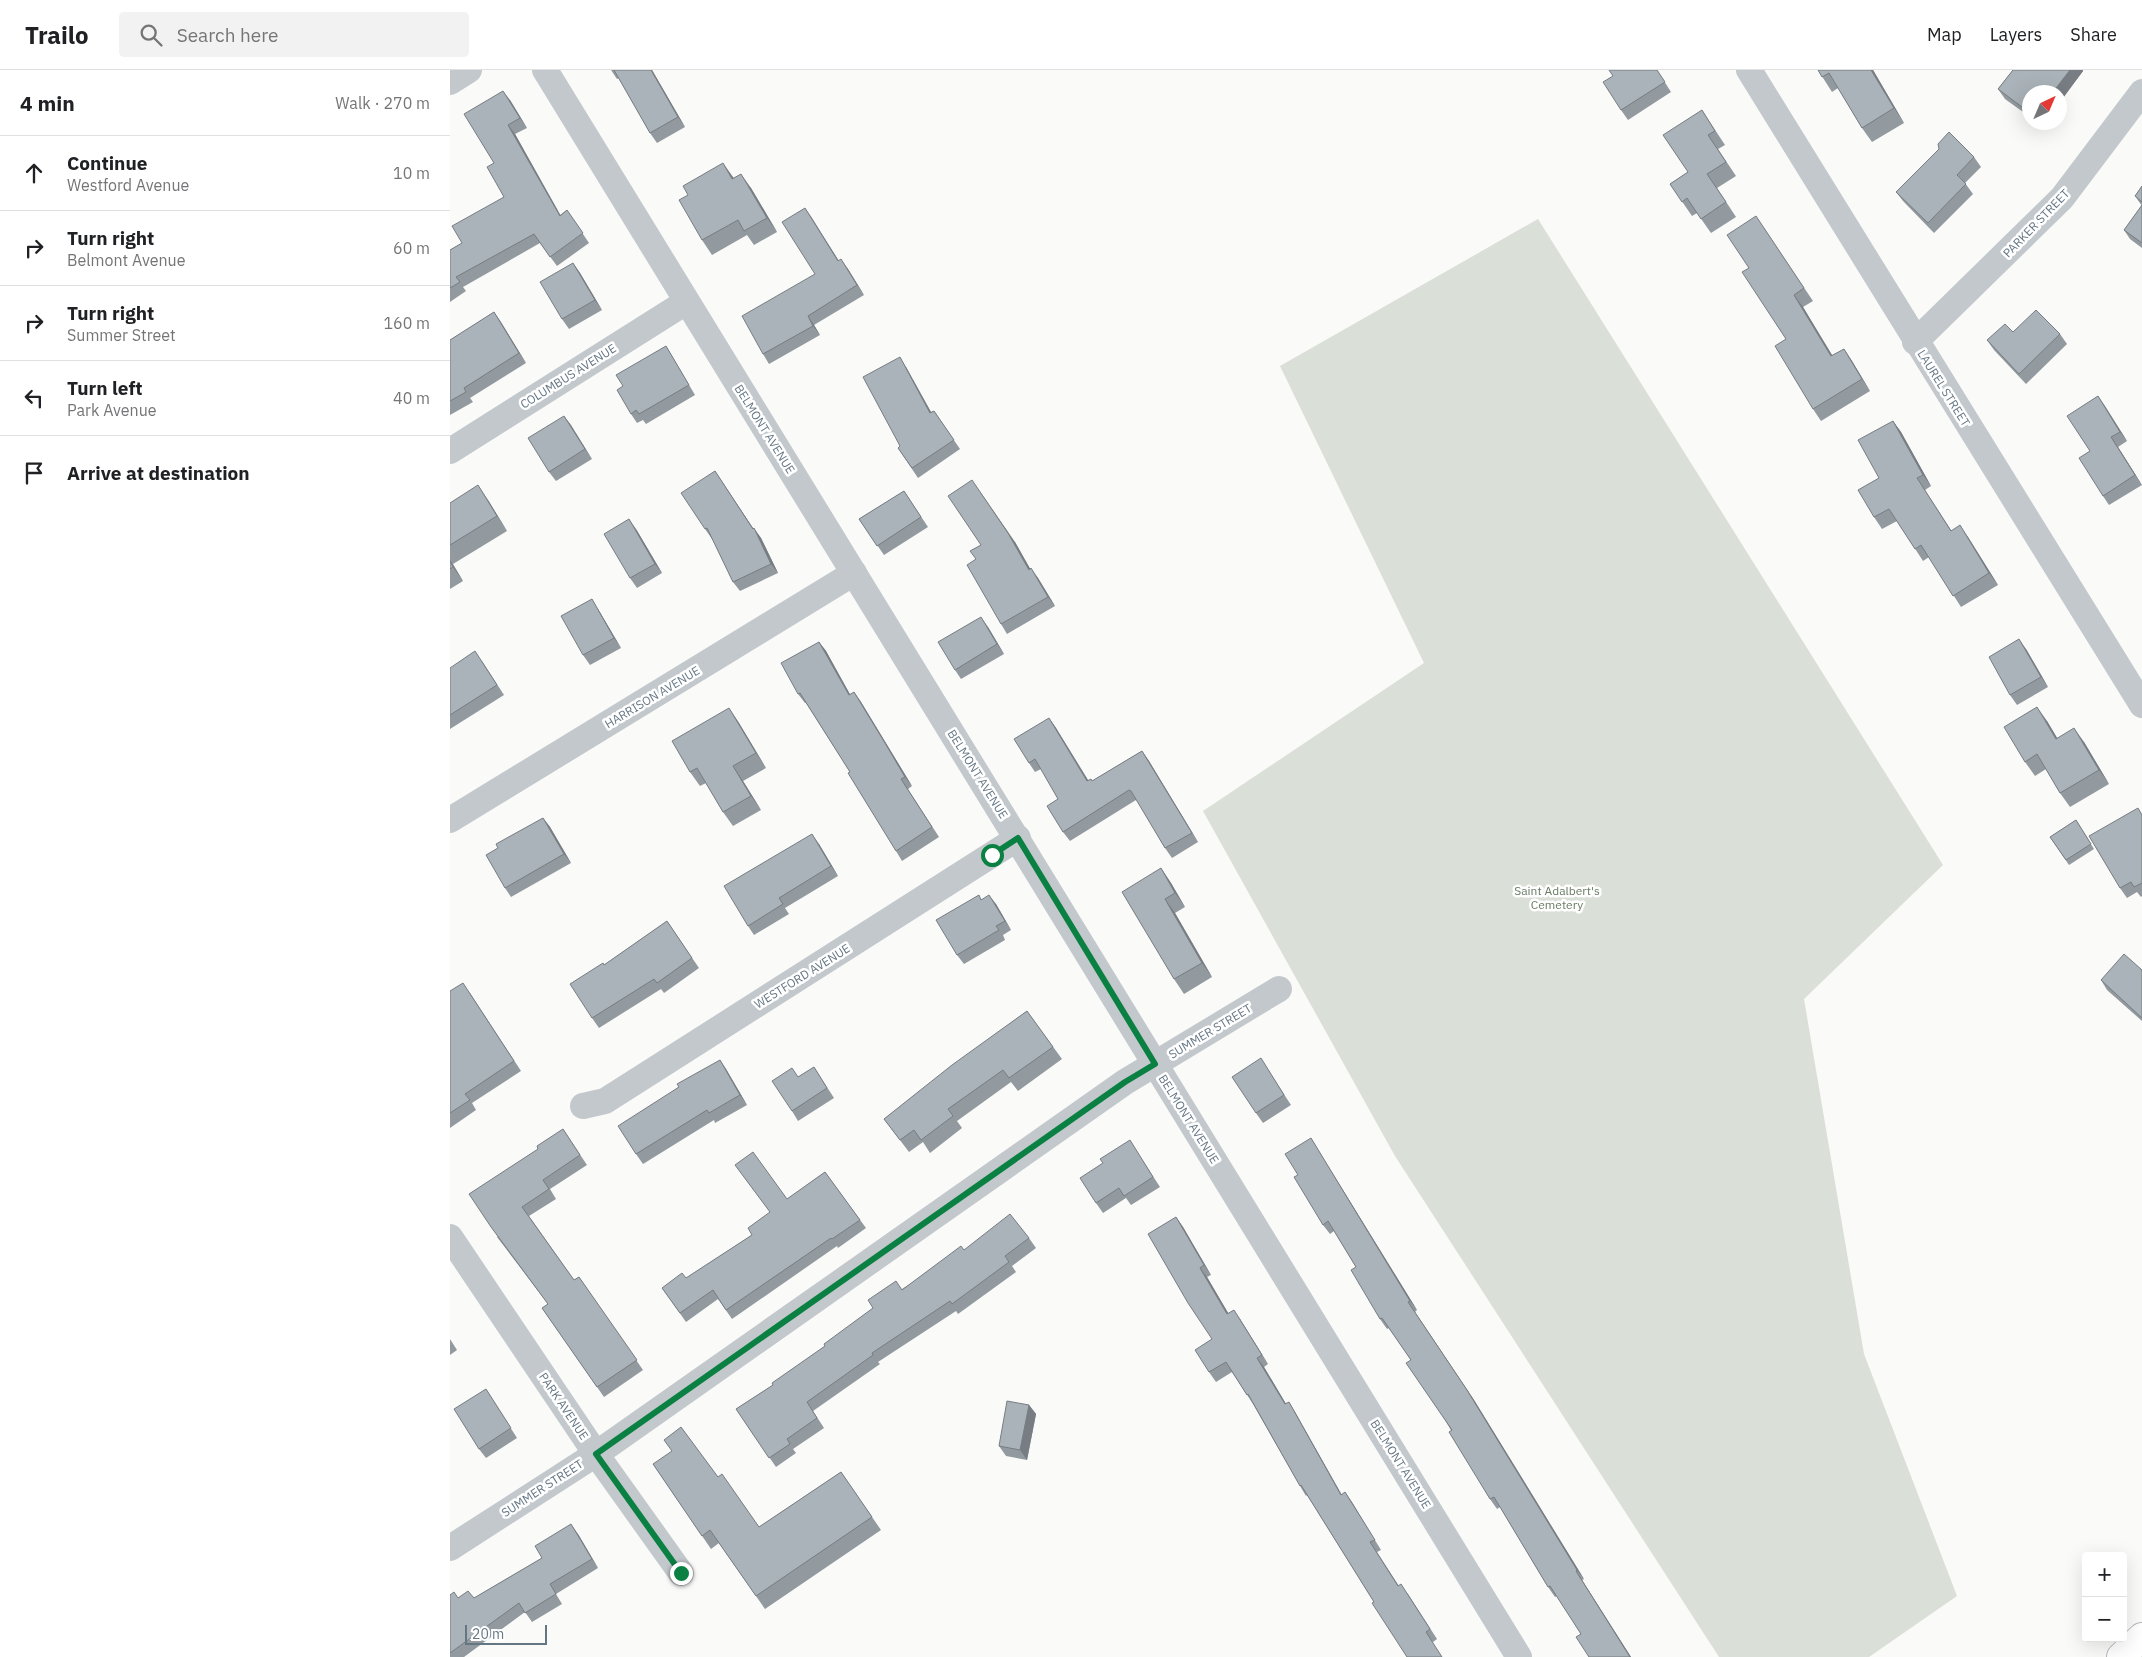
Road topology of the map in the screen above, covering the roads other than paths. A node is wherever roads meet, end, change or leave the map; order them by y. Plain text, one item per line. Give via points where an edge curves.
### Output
1 (469, 70) edge
2 (545, 70) edge
3 (1749, 70) edge
4 (450, 82) edge
5 (2142, 92) edge
6 (686, 302) junction
7 (1916, 342) junction
8 (450, 451) edge
9 (854, 573) junction
10 (2142, 705) edge
11 (450, 820) edge
12 (1018, 838) junction
13 (1279, 989) dead end
14 (1155, 1064) junction
15 (583, 1106) dead end
16 (450, 1237) edge
17 (596, 1454) junction
18 (450, 1548) edge
19 (681, 1573) dead end
20 (2142, 1637) edge
21 (1519, 1657) edge
22 (2121, 1657) edge

1 - 4 street
2 - 6 street, BELMONT AVENUE
3 - 7 street, LAUREL STREET
5 - 7 street, PARKER STREET via 2062,198
6 - 8 street, COLUMBUS AVENUE
6 - 9 street, BELMONT AVENUE
7 - 10 street, LAUREL STREET
9 - 11 street, HARRISON AVENUE
9 - 12 street, BELMONT AVENUE
12 - 14 street, BELMONT AVENUE
12 - 15 street, WESTFORD AVENUE via 605,1101
13 - 14 street, SUMMER STREET
14 - 17 street, SUMMER STREET
14 - 21 street, BELMONT AVENUE
16 - 17 street, PARK AVENUE
17 - 18 street, SUMMER STREET
17 - 19 street, PARK AVENUE
20 - 22 highway

